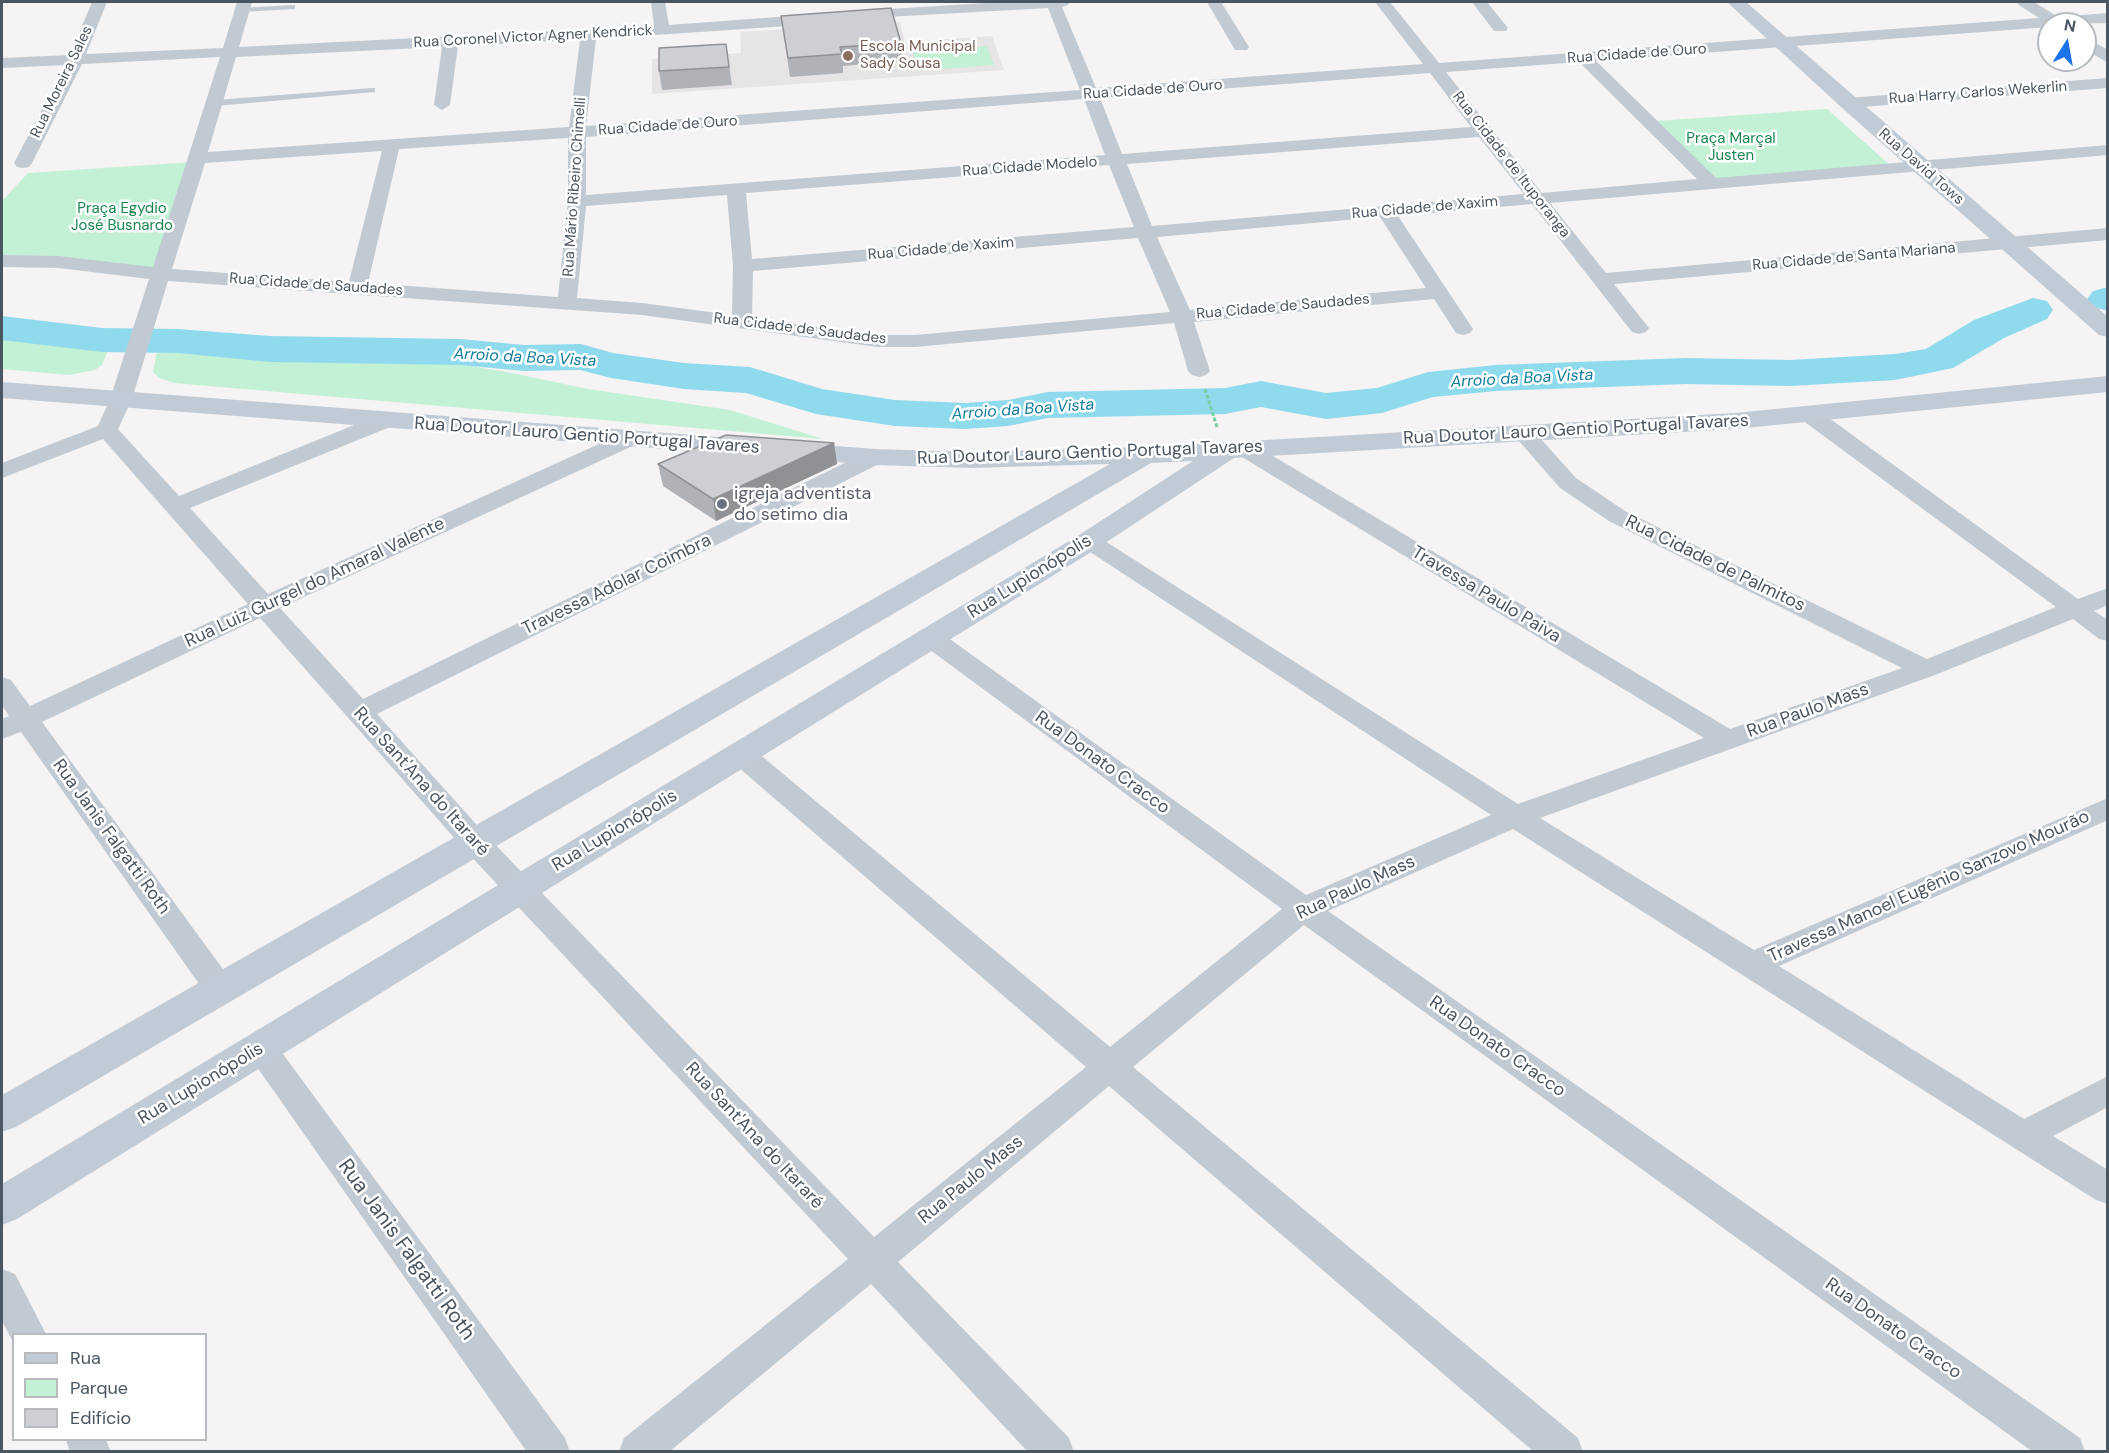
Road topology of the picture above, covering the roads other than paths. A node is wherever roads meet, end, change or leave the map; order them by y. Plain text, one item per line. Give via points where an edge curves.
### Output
1 (99, 2) edge
2 (658, 2) edge
3 (1053, 2) edge
4 (1063, 2) edge
5 (1214, 2) edge
6 (1382, 2) edge
7 (1479, 2) edge
8 (1736, 2) edge
9 (2024, 2) edge
10 (1012, 3) edge
11 (293, 4) edge
12 (242, 6) edge
13 (2039, 12) edge
14 (288, 15) dead end
15 (2037, 24) edge
16 (1500, 28) dead end
17 (662, 30) junction
18 (590, 35) junction
19 (451, 42) junction
20 (1781, 43) junction
21 (1241, 47) dead end
22 (228, 54) junction
23 (1584, 58) junction
24 (76, 59) junction
25 (2, 63) edge
26 (1436, 69) junction
27 (2108, 83) edge
28 (372, 90) dead end
29 (1090, 94) junction
30 (215, 102) junction
31 (1848, 103) junction
32 (442, 105) dead end
33 (1484, 131) junction
34 (577, 132) junction
35 (392, 144) junction
36 (2108, 150) edge
37 (197, 158) junction
38 (1117, 161) junction
39 (23, 163) dead end
40 (1921, 167) junction
41 (1712, 184) junction
42 (736, 189) junction
43 (1536, 199) junction
44 (577, 201) junction
45 (1386, 212) junction
46 (1145, 232) junction
47 (2108, 234) edge
48 (2008, 243) junction
49 (2, 261) edge
50 (742, 266) junction
51 (160, 274) junction
52 (1601, 279) junction
53 (357, 288) junction
54 (1439, 293) junction
55 (567, 303) junction
56 (1182, 315) junction
57 (742, 322) junction
58 (1639, 328) dead end
59 (1462, 329) dead end
60 (2108, 330) edge
61 (1201, 375) road end
62 (2108, 384) edge
63 (2, 390) edge
64 (121, 399) junction
65 (1810, 415) junction
66 (387, 420) junction
67 (107, 430) junction
68 (1522, 433) junction
69 (629, 439) junction
70 (1235, 450) junction
71 (1145, 455) junction
72 (875, 457) junction
73 (2, 471) edge
74 (174, 506) junction
75 (1089, 542) junction
76 (2108, 596) edge
77 (264, 606) junction
78 (2074, 609) junction
79 (2108, 633) edge
80 (931, 638) junction
81 (1926, 669) junction
82 (2, 686) edge
83 (359, 712) junction
84 (14, 724) edge
85 (1727, 740) junction
86 (741, 754) junction
87 (2108, 808) edge
88 (1515, 816) junction
89 (475, 842) junction
90 (520, 889) junction
91 (1303, 909) junction
92 (1751, 965) junction
93 (220, 989) junction
94 (261, 1048) junction
95 (1111, 1066) junction
96 (2108, 1090) edge
97 (2, 1115) edge
98 (2023, 1136) junction
99 (2108, 1189) edge
100 (2, 1206) edge
101 (872, 1261) junction
102 (2, 1286) edge
103 (27, 1333) edge
104 (551, 1452) edge
105 (638, 1452) edge
106 (1054, 1452) edge
107 (1564, 1452) edge
108 (2066, 1452) edge

1 - 24 street, Rua Moreira Sales
2 - 17 street
3 - 4 street, Rua Coronel Victor Agner Kendrick
3 - 10 street, Rua Coronel Victor Agner Kendrick
3 - 29 street
5 - 21 street
6 - 26 street, Rua Cidade de Ituporanga
7 - 16 street
8 - 20 street, Rua David Tows
9 - 13 street
10 - 17 street, Rua Coronel Victor Agner Kendrick
11 - 12 lane
11 - 14 lane
12 - 22 street
15 - 20 street, Rua Cidade de Ouro
17 - 18 street, Rua Coronel Victor Agner Kendrick
18 - 19 street, Rua Coronel Victor Agner Kendrick
18 - 34 street, Rua Mário Ribeiro Chimelli
19 - 22 street, Rua Coronel Victor Agner Kendrick
19 - 32 street
20 - 23 street, Rua Cidade de Ouro
20 - 31 street, Rua David Tows
22 - 24 street, Rua Coronel Victor Agner Kendrick
22 - 30 street
23 - 26 street, Rua Cidade de Ouro
23 - 41 street
24 - 25 street, Rua Coronel Victor Agner Kendrick
24 - 39 street, Rua Moreira Sales
26 - 29 street, Rua Cidade de Ouro
26 - 33 street, Rua Cidade de Ituporanga
27 - 31 street, Rua Harry Carlos Wekerlin
28 - 30 lane
29 - 34 street, Rua Cidade de Ouro
29 - 38 street
30 - 37 street
31 - 40 street, Rua David Tows
33 - 38 street, Rua Cidade Modelo
33 - 43 street, Rua Cidade de Ituporanga
34 - 35 street, Rua Cidade de Ouro
34 - 44 street, Rua Mário Ribeiro Chimelli
35 - 37 street, Rua Cidade de Ouro
35 - 53 street
36 - 40 street, Rua Cidade de Xaxim
37 - 51 street
38 - 42 street, Rua Cidade Modelo
38 - 46 street
40 - 41 street, Rua Cidade de Xaxim
40 - 48 street, Rua David Tows
41 - 43 street, Rua Cidade de Xaxim
42 - 44 street, Rua Cidade Modelo
42 - 50 street
43 - 45 street, Rua Cidade de Xaxim
43 - 52 street, Rua Cidade de Ituporanga
44 - 55 street, Rua Mário Ribeiro Chimelli
45 - 46 street, Rua Cidade de Xaxim
45 - 54 street
46 - 50 street, Rua Cidade de Xaxim
46 - 56 street
47 - 48 street, Rua Cidade de Santa Mariana
48 - 52 street, Rua Cidade de Santa Mariana
48 - 60 street, Rua David Tows
49 - 51 street, Rua Cidade de Saudades via 60,262
50 - 57 street
51 - 53 street, Rua Cidade de Saudades
51 - 64 street
52 - 58 street, Rua Cidade de Ituporanga
53 - 55 street, Rua Cidade de Saudades
54 - 56 street, Rua Cidade de Saudades
54 - 59 street
55 - 57 street, Rua Cidade de Saudades
56 - 57 street, Rua Cidade de Saudades via 915,341 878,341
56 - 61 street
62 - 65 street, Rua Doutor Lauro Gentio Portugal Tavares
63 - 64 street, Rua Doutor Lauro Gentio Portugal Tavares
64 - 66 street, Rua Doutor Lauro Gentio Portugal Tavares
64 - 67 street
65 - 68 street, Rua Doutor Lauro Gentio Portugal Tavares
65 - 78 street
66 - 69 street, Rua Doutor Lauro Gentio Portugal Tavares
66 - 74 street
67 - 73 street
67 - 74 street, Rua Sant'Ana do Itararé
68 - 70 street, Rua Doutor Lauro Gentio Portugal Tavares
68 - 81 street, Rua Cidade de Palmitos via 1568,483 1617,516
69 - 72 street, Rua Doutor Lauro Gentio Portugal Tavares
69 - 77 street, Rua Luiz Gurgel do Amaral Valente
70 - 71 street, Rua Doutor Lauro Gentio Portugal Tavares
70 - 75 street, Rua Lupionópolis
70 - 85 street, Travessa Paulo Paiva
71 - 72 street, Rua Doutor Lauro Gentio Portugal Tavares via 970,460
71 - 89 street
72 - 83 street, Travessa Adolar Coimbra
74 - 77 street, Rua Sant'Ana do Itararé
75 - 80 street, Rua Lupionópolis
75 - 88 street
76 - 78 street, Rua Paulo Mass
77 - 83 street, Rua Sant'Ana do Itararé
77 - 84 street, Rua Luiz Gurgel do Amaral Valente
78 - 79 street
78 - 81 street, Rua Paulo Mass
80 - 86 street, Rua Lupionópolis
80 - 91 street, Rua Donato Cracco
81 - 85 street, Rua Paulo Mass
82 - 84 street, Rua Janis Falgatti Roth
83 - 89 street, Rua Sant'Ana do Itararé
84 - 93 street, Rua Janis Falgatti Roth
85 - 88 street, Rua Paulo Mass
86 - 90 street, Rua Lupionópolis
86 - 95 street
87 - 92 street, Travessa Manoel Eugênio Sanzovo Mourão
88 - 91 street, Rua Paulo Mass
88 - 92 street
89 - 90 street, Rua Sant'Ana do Itararé
89 - 93 street
90 - 94 street, Rua Lupionópolis
90 - 101 street, Rua Sant'Ana do Itararé
91 - 95 street, Rua Paulo Mass
91 - 108 street, Rua Donato Cracco
92 - 98 street
93 - 97 street
94 - 100 street, Rua Lupionópolis
94 - 104 street, Rua Janis Falgatti Roth
95 - 101 street, Rua Paulo Mass
95 - 107 street
96 - 98 street
98 - 99 street
101 - 105 street, Rua Paulo Mass
101 - 106 street, Rua Sant'Ana do Itararé
102 - 103 street

